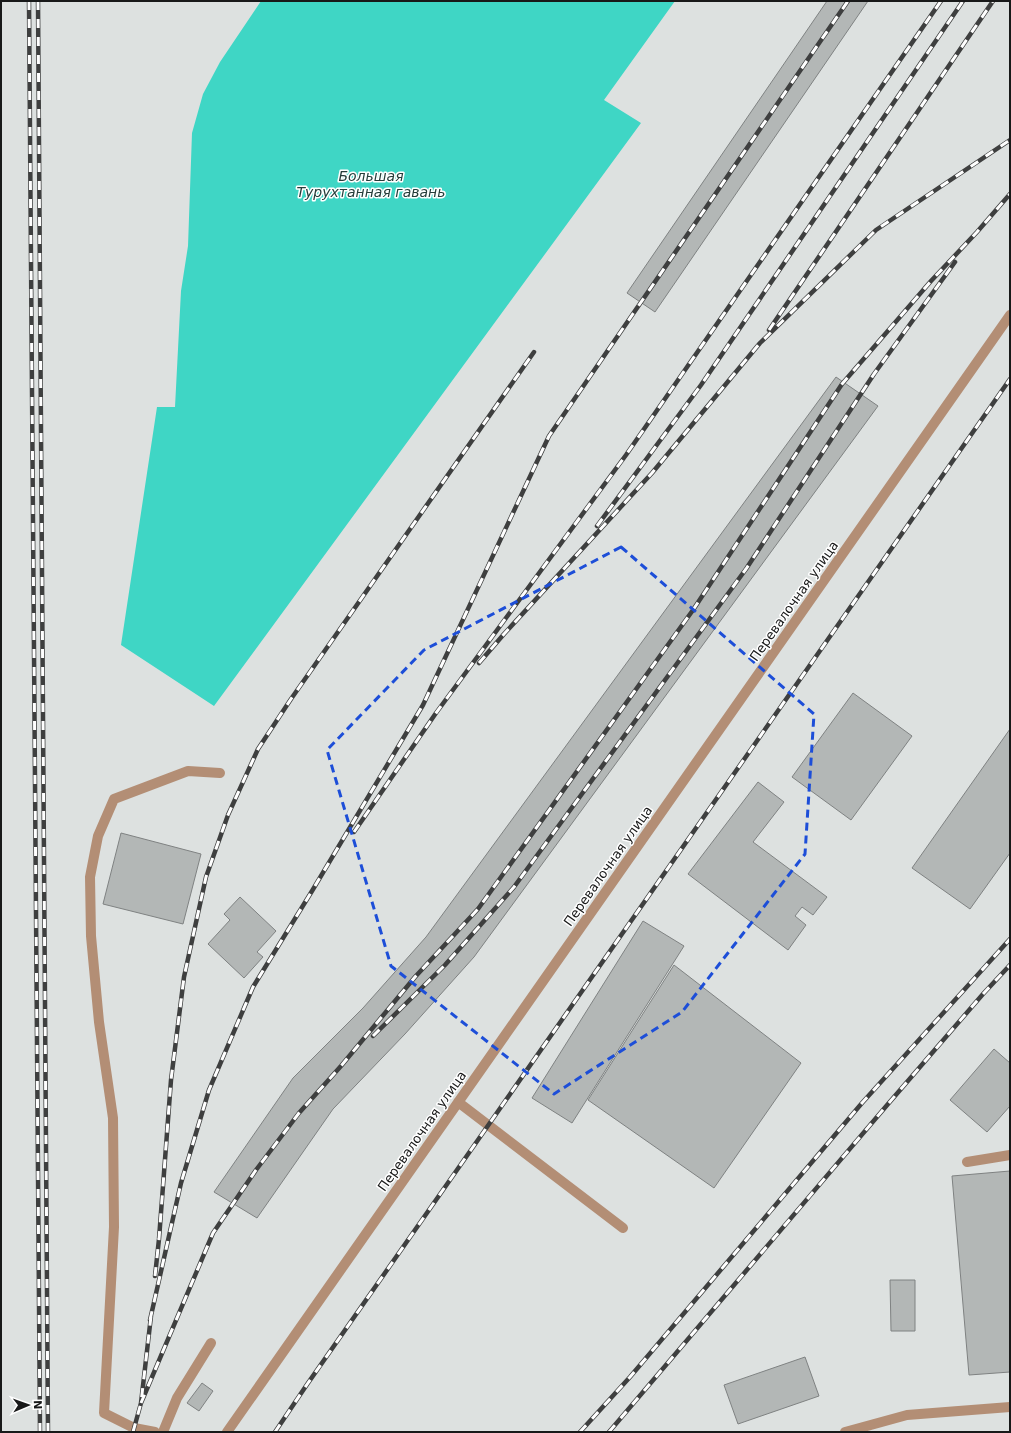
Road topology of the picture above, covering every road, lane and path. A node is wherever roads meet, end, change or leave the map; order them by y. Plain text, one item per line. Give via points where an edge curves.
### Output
1 (1010, 315) edge
2 (220, 773) dead end
3 (458, 1102) junction
4 (1010, 1155) edge
5 (967, 1162) dead end
6 (623, 1228) dead end
7 (211, 1343) dead end
8 (1010, 1407) edge
9 (155, 1432) edge
10 (163, 1432) edge
11 (227, 1432) edge
12 (845, 1432) edge

1 - 3 street, Перевалочная улица
2 - 9 street via 188,770 114,799 98,836 90,877 92,944 99,1022 113,1118 114,1227 104,1413 134,1428
3 - 6 street
3 - 11 street, Перевалочная улица
4 - 5 street
7 - 10 street via 177,1398
8 - 12 street via 907,1415

